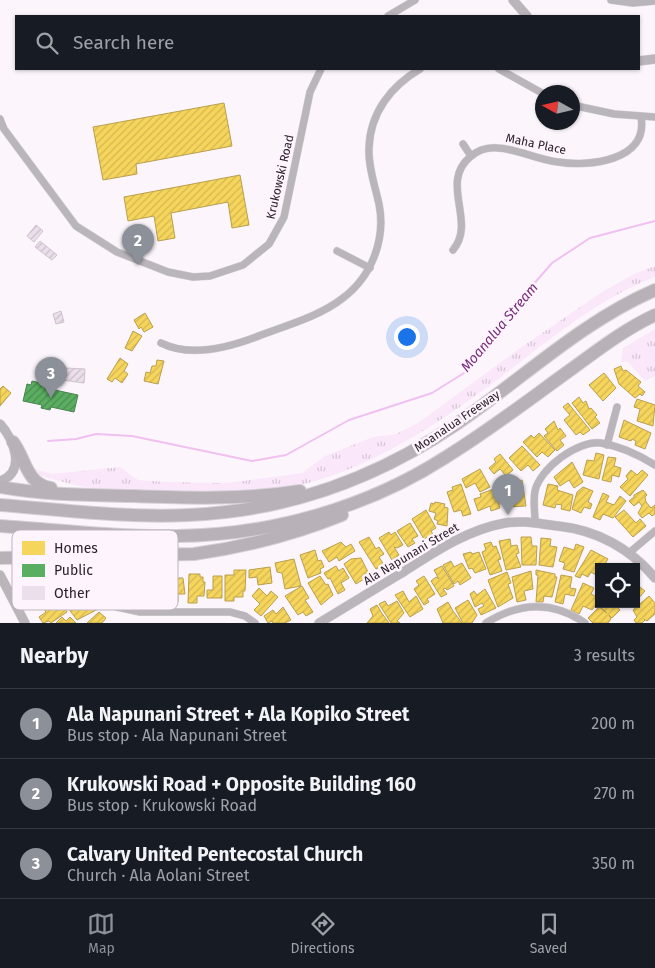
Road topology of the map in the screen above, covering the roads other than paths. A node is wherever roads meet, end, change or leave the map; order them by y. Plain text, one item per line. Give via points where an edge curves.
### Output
1 (415, 0) edge
2 (611, 0) edge
3 (515, 1) edge
4 (655, 1) edge
5 (639, 2) edge
6 (390, 15) edge
7 (527, 15) edge
8 (655, 59) edge
9 (640, 60) edge
10 (321, 70) edge
11 (418, 70) edge
12 (500, 70) edge
13 (535, 89) edge
14 (580, 107) edge
15 (641, 117) junction
16 (655, 117) edge
17 (0, 119) edge
18 (463, 144) dead end
19 (471, 156) junction
20 (453, 250) dead end
21 (337, 251) dead end
22 (370, 268) junction
23 (655, 290) edge
24 (655, 315) edge
25 (161, 343) dead end
26 (617, 407) dead end
27 (0, 424) edge
28 (13, 442) junction
29 (607, 445) junction
30 (445, 458) junction
31 (655, 465) edge
32 (0, 481) edge
33 (349, 482) junction
34 (0, 487) edge
35 (108, 496) junction
36 (0, 505) edge
37 (535, 522) junction
38 (1, 526) edge
39 (61, 530) edge
40 (655, 531) edge
41 (178, 535) edge
42 (629, 553) junction
43 (178, 554) edge
44 (0, 575) edge
45 (655, 578) edge
46 (12, 598) edge
47 (18, 610) edge
48 (131, 610) edge
49 (25, 623) edge
50 (255, 623) edge
51 (319, 623) edge
52 (486, 623) edge
53 (585, 623) edge

1 - 6 street
2 - 5 street
3 - 7 street
4 - 5 street
8 - 9 street
10 - 17 street, Krukowski Road via 310,92 284,217 276,235 251,260 210,276 184,276 158,269 117,252 76,226 4,130
11 - 22 street via 387,96 372,130 369,157 380,224
12 - 13 street
14 - 15 street
15 - 16 street
15 - 19 street, Maha Place via 638,140 626,153 615,158 563,163 498,148 481,150
18 - 19 street
19 - 20 street via 460,170 456,182 462,232
21 - 22 street
22 - 25 street via 350,292 330,307 248,341 201,350 171,348
23 - 33 highway, Moanalua Freeway via 599,320 436,438
24 - 30 highway, Moanalua Freeway via 613,338
26 - 29 street
27 - 28 street
28 - 32 street via 16,462 13,470
28 - 35 highway via 30,475 39,484
29 - 31 street via 631,452
29 - 37 street via 600,443 580,447 547,469 535,490
30 - 41 highway, Moanalua Freeway via 384,490 337,509 252,530
30 - 43 highway via 374,503 305,529 249,544
33 - 35 highway via 262,497
33 - 36 highway, Moanalua Freeway via 275,504 197,515 151,516
34 - 35 highway
37 - 42 street, Ala Napunani Street via 598,535
37 - 51 street, Ala Napunani Street via 504,524 464,536
38 - 39 highway, Moanalua Freeway
40 - 42 street
42 - 45 street, Ala Napunani Street
44 - 46 street
47 - 49 street
48 - 50 street via 230,612
52 - 53 street via 513,609 539,606 563,611

